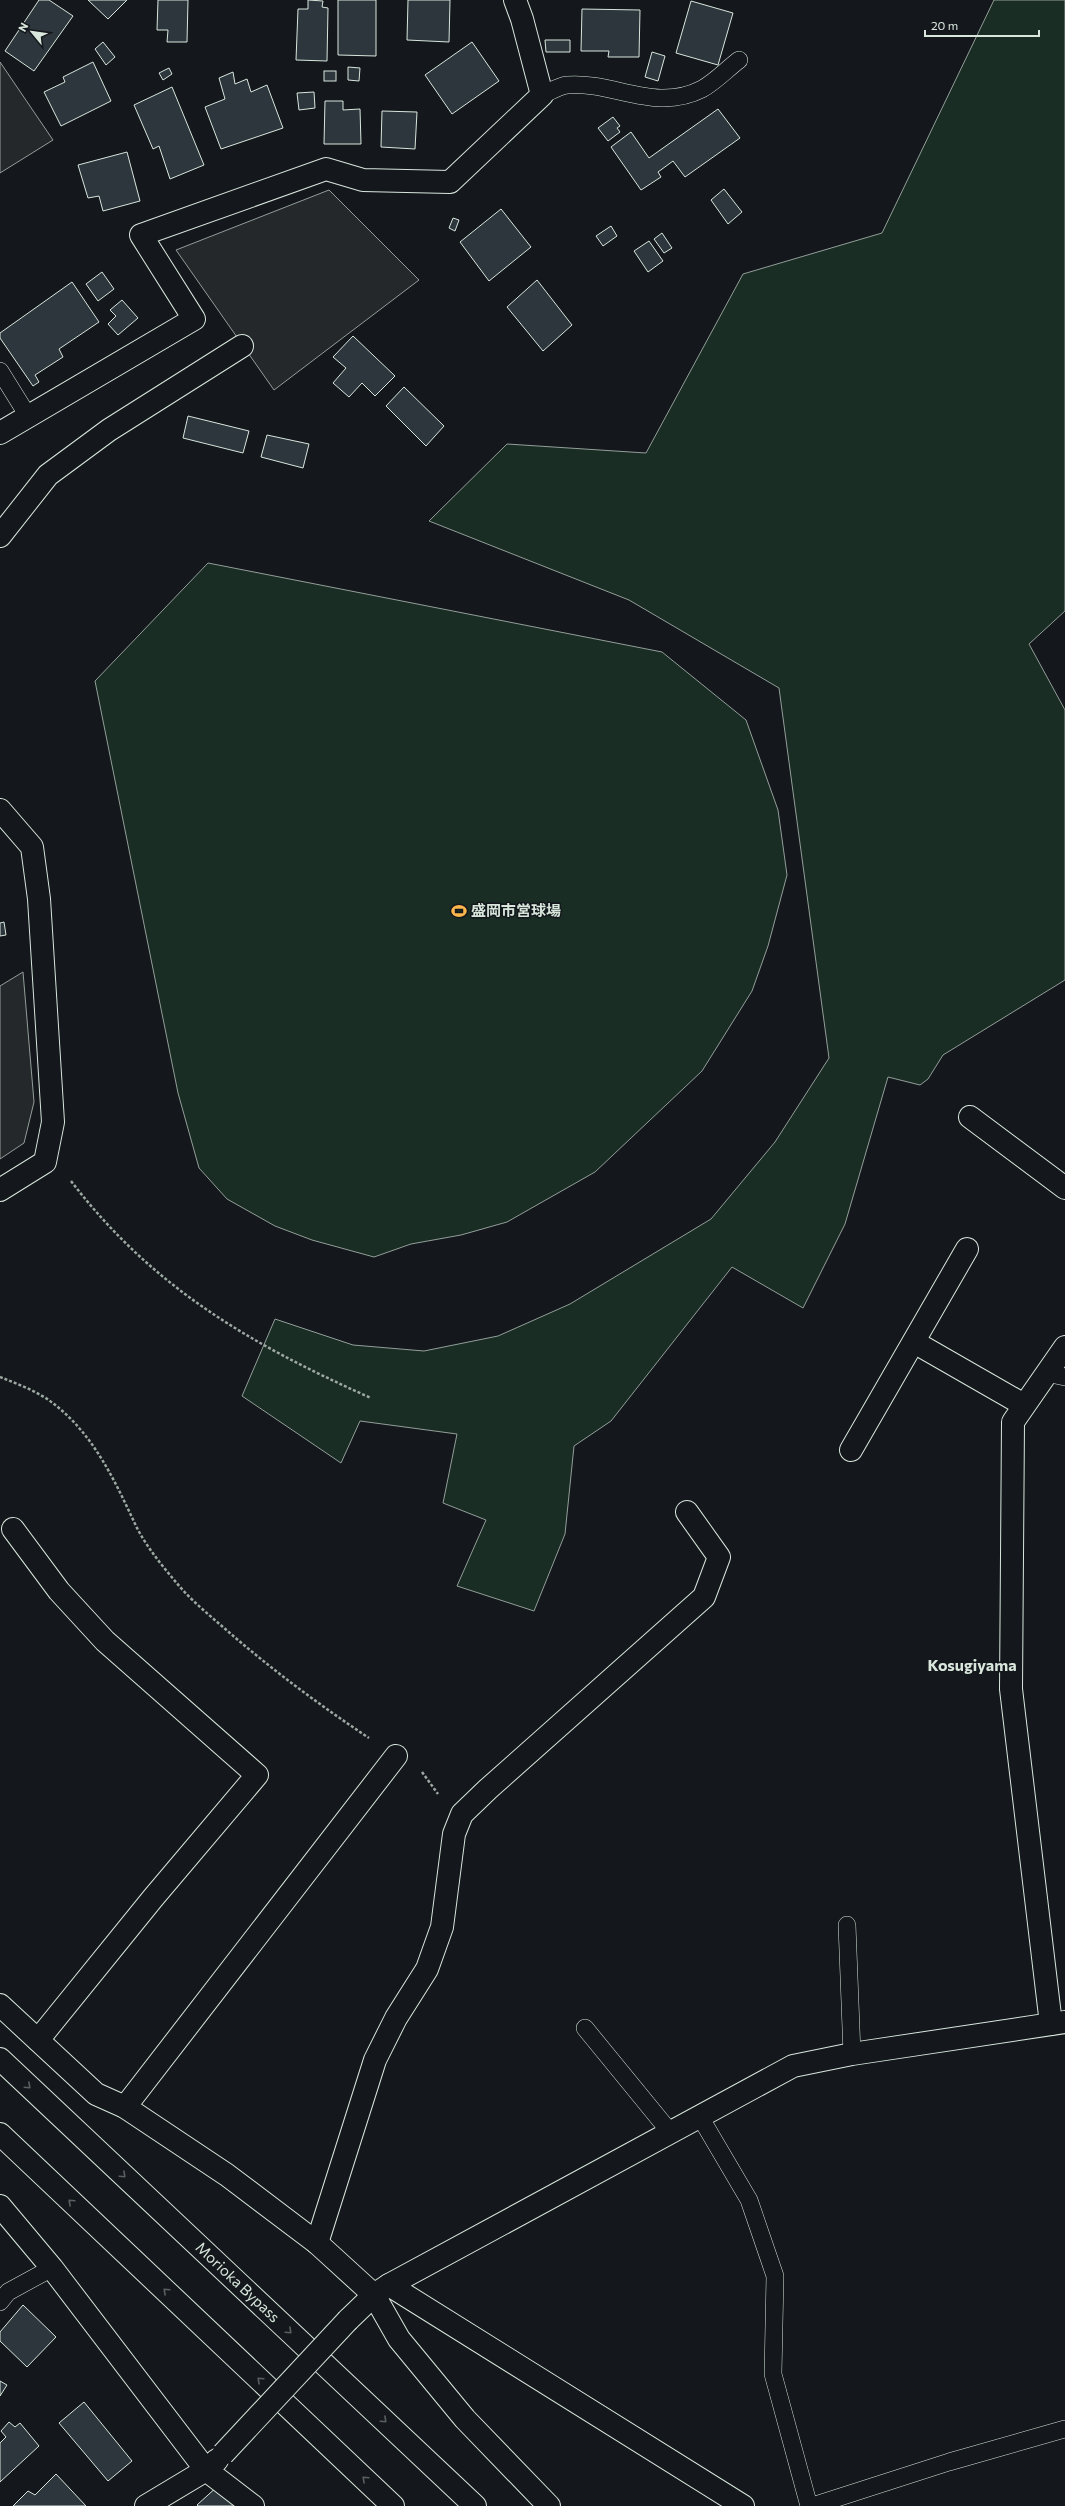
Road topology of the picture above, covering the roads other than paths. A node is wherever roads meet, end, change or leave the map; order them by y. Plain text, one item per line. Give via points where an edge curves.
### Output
1 (515, 0) edge
2 (738, 60) dead end
3 (542, 95) junction
4 (242, 346) dead end
5 (0, 371) edge
6 (28, 416) junction
7 (0, 433) edge
8 (0, 536) edge
9 (0, 810) edge
10 (970, 1117) dead end
11 (1065, 1188) edge
12 (0, 1190) edge
13 (968, 1249) dead end
14 (914, 1342) junction
15 (1065, 1347) edge
16 (1056, 1375) edge
17 (1024, 1405) junction
18 (851, 1450) dead end
19 (687, 1512) dead end
20 (13, 1529) dead end
21 (396, 1756) road end
22 (847, 1925) dead end
23 (0, 2005) edge
24 (1058, 2023) edge
25 (585, 2028) dead end
26 (38, 2040) junction
27 (852, 2054) junction
28 (0, 2059) edge
29 (125, 2107) junction
30 (699, 2115) junction
31 (670, 2132) junction
32 (0, 2134) edge
33 (0, 2206) edge
34 (317, 2243) junction
35 (52, 2268) junction
36 (381, 2290) junction
37 (0, 2302) edge
38 (1065, 2429) edge
39 (206, 2470) junction
40 (146, 2506) edge
41 (253, 2506) edge
42 (393, 2506) edge
43 (475, 2506) edge
44 (549, 2506) edge
45 (743, 2506) edge
46 (809, 2506) edge
47 (812, 2506) edge

1 - 3 main road
2 - 3 lane via 703,89 675,97 645,98 590,85 565,85
3 - 6 main road via 450,182 363,180 326,169 141,235 194,319
4 - 8 main road via 109,430 48,475
5 - 6 lane
6 - 7 main road
9 - 12 main road via 32,847 39,899 53,1122 45,1162
10 - 11 main road
13 - 14 main road
14 - 17 main road
14 - 18 main road
15 - 16 main road
16 - 17 main road
17 - 24 main road via 1013,1422 1012,1689
19 - 34 main road via 719,1557 704,1597 462,1814 454,1834 438,1941 427,1969 396,2018 375,2060
20 - 26 main road via 59,1590 105,1642 257,1775
21 - 29 main road
22 - 27 lane
23 - 26 main road
24 - 27 main road
25 - 31 lane
26 - 29 main road via 96,2094
27 - 30 main road via 793,2066
28 -> 43 main road, Morioka Bypass
29 - 34 main road via 227,2175
30 - 31 main road
30 - 46 lane via 749,2200 775,2276 773,2374
31 - 36 main road
42 -> 32 main road
33 - 35 main road
34 - 36 main road
35 - 37 lane via 8,2292
35 - 39 main road
36 - 39 main road, bridge via 348,2320
36 - 44 main road via 399,2339 460,2413
36 - 45 main road
38 - 47 lane via 949,2462
39 - 40 main road
39 - 41 main road

